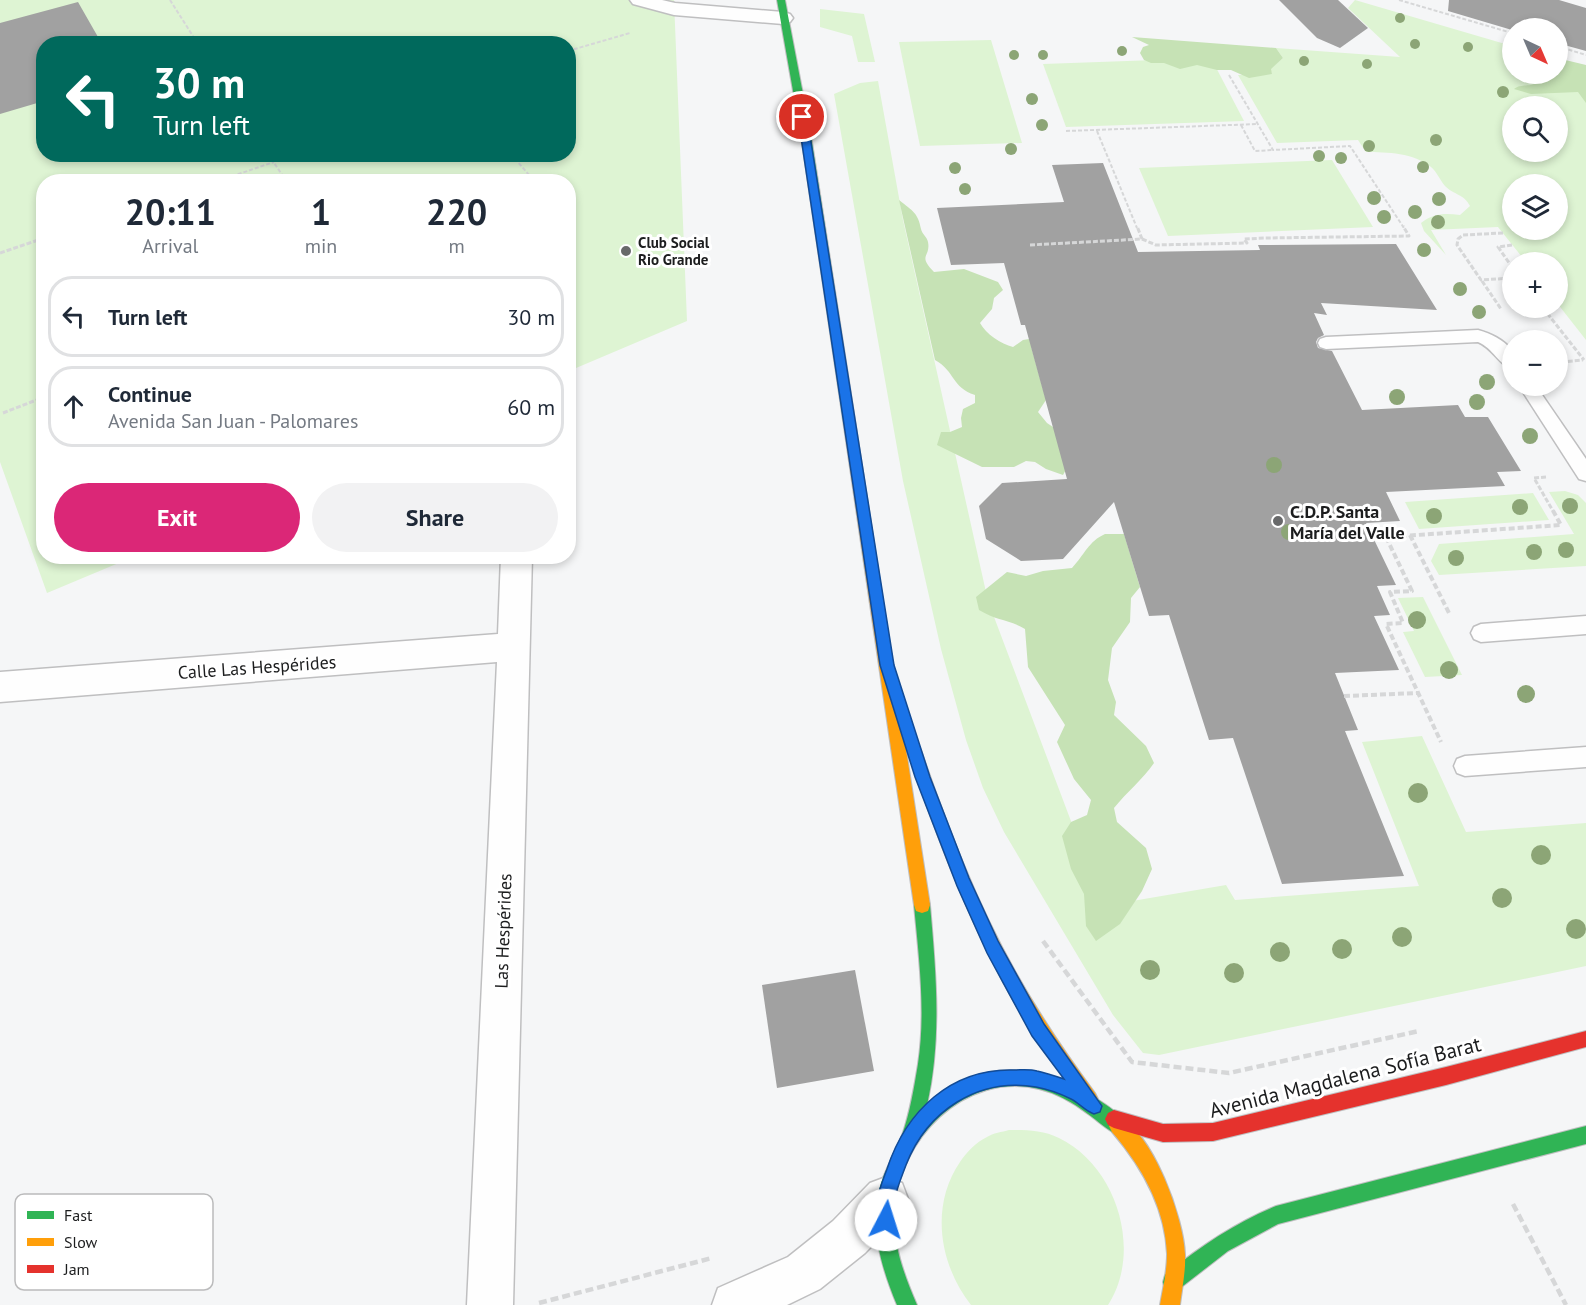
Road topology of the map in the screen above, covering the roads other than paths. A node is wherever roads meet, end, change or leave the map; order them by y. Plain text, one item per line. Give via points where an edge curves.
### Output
1 (640, 0) edge
2 (782, 9) edge
3 (1326, 343) dead end
4 (1502, 348) edge
5 (1534, 396) edge
6 (1586, 474) edge
7 (517, 564) edge
8 (1586, 625) edge
9 (1481, 633) road end
10 (513, 647) junction
11 (887, 665) junction
12 (0, 687) edge
13 (1586, 757) edge
14 (1465, 766) road end
15 (1586, 1038) edge
16 (1094, 1106) junction
17 (1114, 1119) junction
18 (1586, 1135) edge
19 (909, 1141) junction
20 (886, 1199) junction
21 (1172, 1282) junction
22 (490, 1305) edge
23 (735, 1305) edge
24 (907, 1305) edge
25 (1170, 1305) edge

1 - 2 street via 674,9
2 - 11 street via 806,136
3 - 4 lane via 1478,336 1491,339
5 - 6 lane
7 - 10 street, Las Hespérides
8 - 9 lane
10 - 12 street, Calle Las Hespérides
10 - 22 street, Las Hespérides
11 - 16 street via 923,777 993,947 1038,1030
11 - 19 street via 920,888 927,964 928,1048
13 - 14 lane
15 - 17 street, Avenida Magdalena Sofía Barat via 1213,1132 1179,1136 1141,1131
16 - 17 street
16 - 19 street via 1076,1092 1036,1079 994,1078 955,1091 922,1120
17 - 21 street via 1144,1158 1164,1198 1175,1249
18 - 21 street via 1276,1215 1231,1236
19 - 20 street
20 - 23 street via 804,1273
20 - 24 street via 886,1241 894,1278
21 - 25 street

